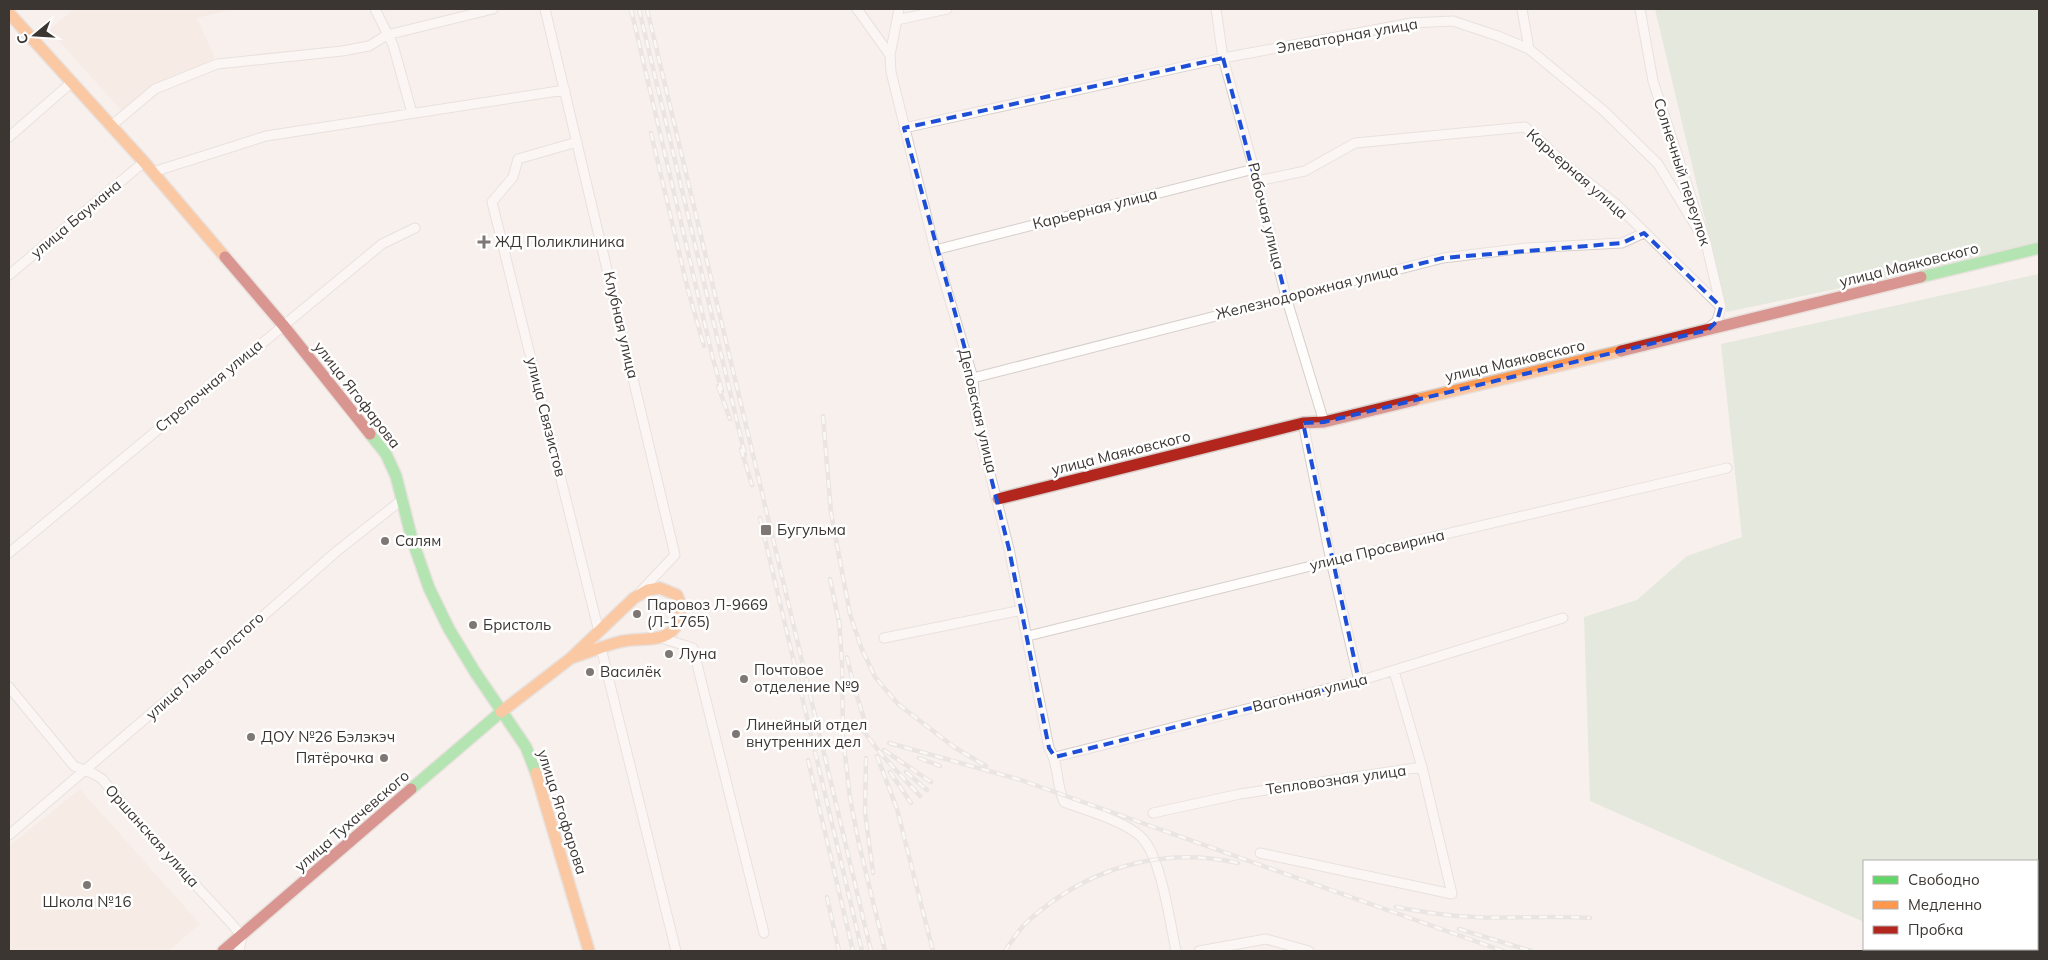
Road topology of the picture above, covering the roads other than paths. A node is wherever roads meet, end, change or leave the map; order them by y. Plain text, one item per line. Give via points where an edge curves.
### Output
1 (375, 9) edge
2 (493, 9) edge
3 (546, 9) edge
4 (857, 9) edge
5 (899, 9) edge
6 (947, 9) edge
7 (1216, 9) edge
8 (1522, 9) edge
9 (1640, 9) edge
10 (9, 13) edge
11 (897, 20) junction
12 (387, 35) junction
13 (1529, 49) junction
14 (890, 55) junction
15 (1223, 58) junction
16 (72, 82) junction
17 (565, 90) junction
18 (412, 113) junction
19 (111, 126) junction
20 (904, 128) junction
21 (9, 137) edge
22 (577, 142) junction
23 (144, 162) junction
24 (1254, 169) junction
25 (152, 172) junction
26 (1257, 181) junction
27 (415, 228) dead end
28 (1644, 233) junction
29 (1706, 243) junction
30 (2039, 248) edge
31 (935, 250) junction
32 (9, 275) edge
33 (1286, 297) junction
34 (1721, 308) junction
35 (283, 325) junction
36 (1708, 330) junction
37 (973, 378) junction
38 (1324, 422) junction
39 (1303, 423) junction
40 (1727, 468) dead end
41 (403, 499) junction
42 (998, 499) junction
43 (9, 553) edge
44 (1331, 561) junction
45 (634, 598) junction
46 (1022, 610) junction
47 (1563, 618) dead end
48 (599, 632) junction
49 (1028, 636) junction
50 (662, 638) junction
51 (884, 638) dead end
52 (601, 648) junction
53 (571, 658) junction
54 (1394, 671) junction
55 (1359, 681) junction
56 (9, 687) edge
57 (501, 712) junction
58 (1055, 757) junction
59 (1422, 767) junction
60 (85, 771) junction
61 (1153, 813) dead end
62 (9, 835) edge
63 (1260, 852) dead end
64 (764, 933) dead end
65 (242, 936) junction
66 (586, 950) edge
67 (223, 951) edge
68 (239, 951) edge
69 (676, 951) edge
70 (1176, 951) edge
71 (1199, 951) edge
72 (1309, 951) edge

1 - 12 street
2 - 12 street
3 - 17 street, Клубная улица
4 - 14 street
5 - 11 street, Деповская улица
6 - 11 street
7 - 15 street, Рабочая улица
8 - 13 street
9 - 29 street, Солнечный переулок via 1653,82
10 - 16 main road, улица Ягофарова
11 - 14 street, Деповская улица
12 - 18 street via 393,45
12 - 19 street via 369,46 342,51 217,64 155,90
13 - 15 street, Элеваторная улица via 1453,21 1411,23
13 - 29 street, Элеваторная улица via 1604,111 1658,164
14 - 20 street, Деповская улица
15 - 20 street, Элеваторная улица
15 - 24 street, Рабочая улица
16 - 19 main road, улица Ягофарова
16 - 21 street
17 - 18 street
17 - 22 street, Клубная улица
18 - 25 street via 266,136
19 - 23 main road, улица Ягофарова
20 - 31 street, Деповская улица
22 - 45 street, Клубная улица via 675,555
22 - 48 street, улица Связистов via 518,159 513,177 492,202
23 - 25 main road, улица Ягофарова
23 - 32 street, улица Баумана
24 - 26 street, Рабочая улица
24 - 31 street, Карьерная улица
25 - 35 main road, улица Ягофарова
26 - 28 street, Карьерная улица via 1305,171 1355,143 1525,127 1567,166 1615,203
26 - 33 street, Рабочая улица
27 - 35 street, Стрелочная улица via 382,244
28 - 33 street, Железнодорожная улица via 1622,243 1526,248 1443,258
28 - 34 street, Карьерная улица
29 - 34 street, Солнечный переулок
30 - 36 main road, улица Маяковского
31 - 37 street, Деповская улица
33 - 37 street, Железнодорожная улица
33 - 38 street, Рабочая улица
34 - 36 street via 1717,321
35 - 41 main road, улица Ягофарова via 386,454
35 - 43 street, Стрелочная улица
36 - 38 main road, улица Маяковского
37 - 42 street, Деповская улица via 976,418
38 - 39 main road, улица Маяковского
39 - 42 main road, улица Маяковского
39 - 44 street
40 - 44 street, улица Просвирина
41 - 57 main road, улица Ягофарова via 412,539 429,588
41 - 60 street, улица Льва Толстого via 329,557
42 - 46 street, Деповская улица
44 - 49 street, улица Просвирина
44 - 55 street
45 - 48 main road
45 - 50 main road via 660,588 677,595 681,606 680,620 672,632
46 - 49 street, Деповская улица
46 - 51 street
47 - 54 street, Вагонная улица
48 - 53 main road
49 - 58 street, Деповская улица via 1049,748
50 - 52 main road via 620,642
50 - 64 street via 693,648
52 - 53 main road
52 - 69 street
53 - 57 main road, улица Тухачевского
54 - 55 street, Вагонная улица
54 - 59 street, Тепловозная улица
55 - 58 street, Вагонная улица
56 - 60 street, Оршанская улица via 74,766
57 - 65 main road, улица Тухачевского
57 - 66 main road, улица Ягофарова via 526,747 538,777
58 - 70 street, Деповская улица via 1064,802 1128,827 1148,845 1158,871
59 - 61 street, Тепловозная улица via 1240,794
59 - 63 street via 1452,894
60 - 62 street, улица Льва Толстого
60 - 65 street, Оршанская улица via 102,779
65 - 67 main road, улица Тухачевского
65 - 68 street
71 - 72 street via 1266,940

